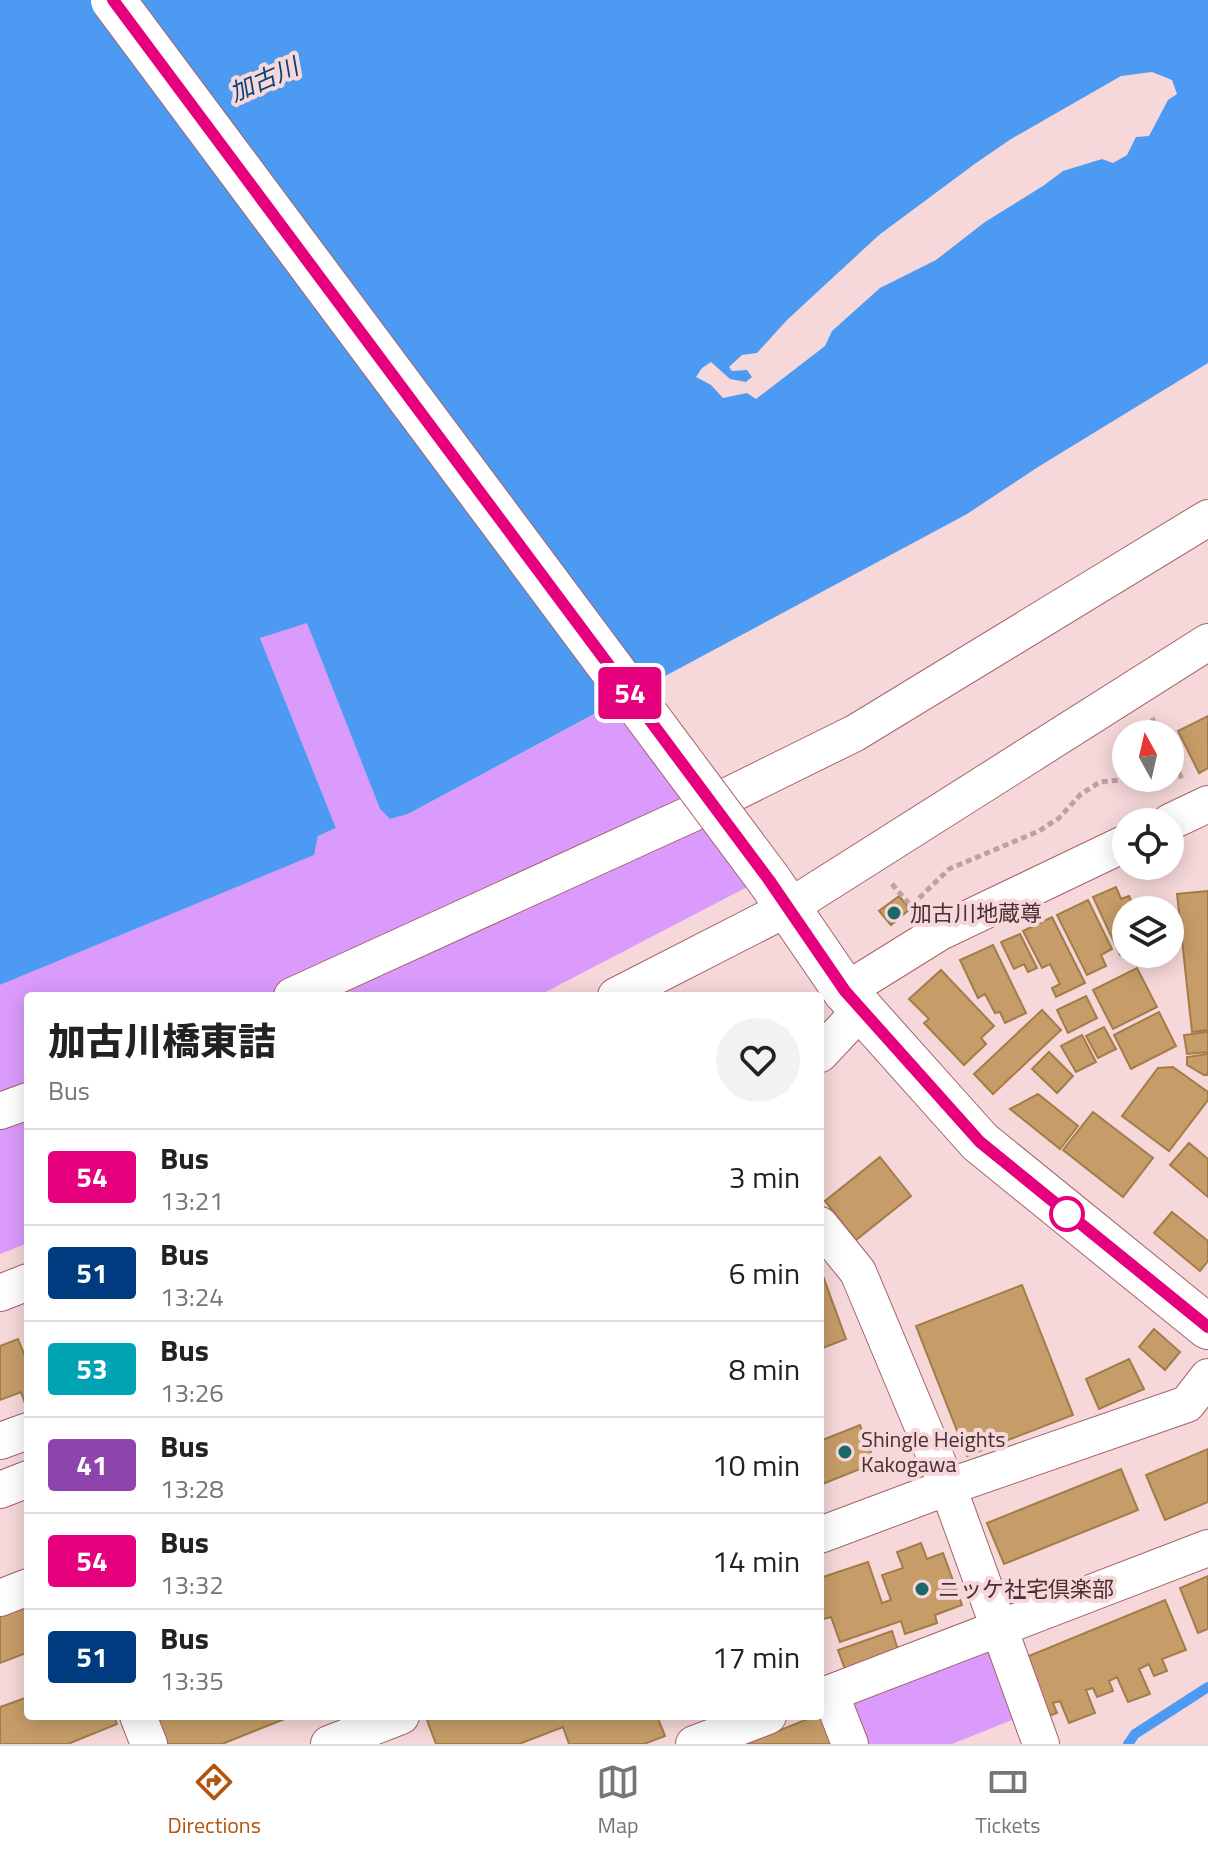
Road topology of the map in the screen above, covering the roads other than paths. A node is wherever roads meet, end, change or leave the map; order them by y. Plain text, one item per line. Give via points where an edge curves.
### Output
1 (113, 0) edge
2 (1208, 518) edge
3 (1208, 642) edge
4 (1208, 804) edge
5 (1184, 815) edge
6 (1112, 850) edge
7 (779, 894) junction
8 (301, 992) edge
9 (622, 992) edge
10 (853, 1000) junction
11 (824, 1047) edge
12 (24, 1102) edge
13 (0, 1111) edge
14 (824, 1230) edge
15 (24, 1284) edge
16 (0, 1293) edge
17 (1208, 1327) edge
18 (1197, 1390) edge
19 (1130, 1404) dead end
20 (24, 1432) edge
21 (0, 1441) edge
22 (1043, 1453) junction
23 (24, 1481) edge
24 (948, 1487) junction
25 (0, 1490) edge
26 (824, 1534) edge
27 (1208, 1548) edge
28 (24, 1589) edge
29 (0, 1598) edge
30 (999, 1629) junction
31 (825, 1695) edge
32 (140, 1720) edge
33 (391, 1720) edge
34 (754, 1720) edge
35 (697, 1736) edge
36 (149, 1744) edge
37 (329, 1744) edge
38 (850, 1744) edge
39 (1041, 1744) edge

1 - 7 highway, bridge
2 - 8 street via 855,733
3 - 7 street
4 - 5 street
6 - 10 street via 940,932
7 - 9 street
7 - 10 highway
10 - 11 street
10 - 17 highway via 980,1142
12 - 13 street
14 - 24 street via 858,1272
15 - 16 street
18 - 22 street
19 - 22 street via 1053,1434
20 - 21 street
22 - 24 street
23 - 25 street
24 - 26 street
24 - 30 street
27 - 30 street
28 - 29 street
30 - 31 street
30 - 39 street
31 - 38 street
32 - 36 street
33 - 37 street
34 - 35 street

